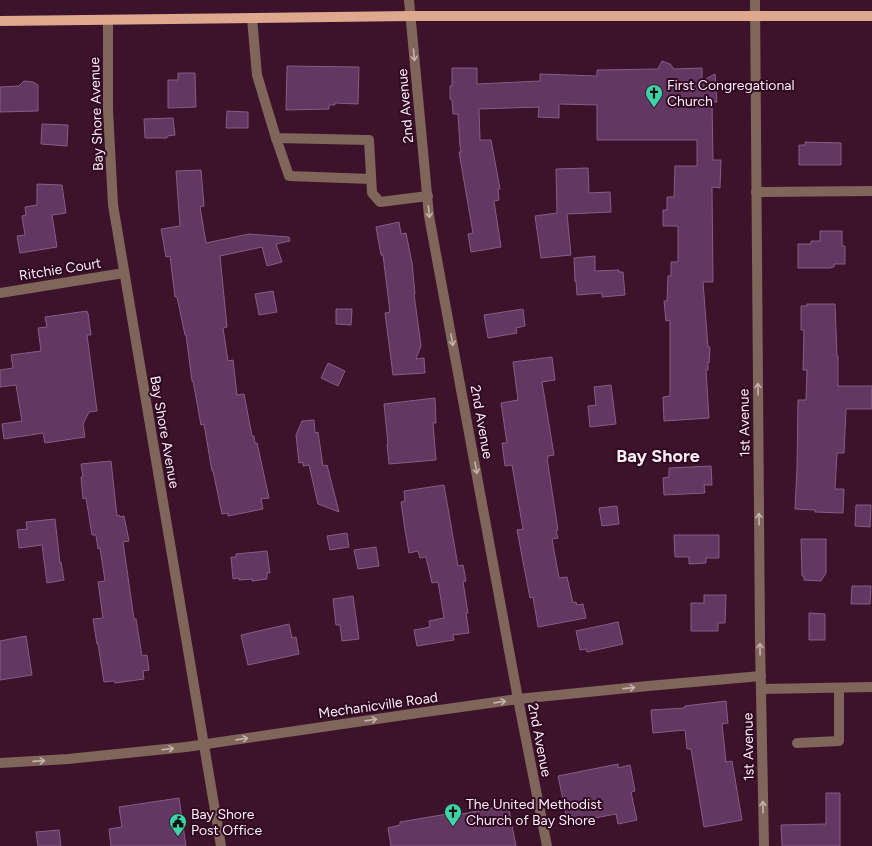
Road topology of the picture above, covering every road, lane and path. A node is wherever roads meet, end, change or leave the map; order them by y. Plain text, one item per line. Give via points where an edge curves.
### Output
1 (409, 0) edge
2 (755, 0) edge
3 (410, 16) junction
4 (755, 16) junction
5 (872, 16) edge
6 (252, 18) junction
7 (0, 21) edge
8 (108, 21) junction
9 (276, 138) junction
10 (371, 179) junction
11 (872, 191) edge
12 (756, 192) junction
13 (428, 196) junction
14 (124, 273) junction
15 (0, 293) edge
16 (761, 676) junction
17 (872, 687) edge
18 (839, 688) junction
19 (761, 689) junction
20 (518, 699) junction
21 (797, 743) dead end
22 (204, 744) junction
23 (0, 764) edge
24 (221, 846) edge
25 (546, 846) edge
26 (764, 846) edge

1 - 3 street, 2nd Avenue
2 - 4 street, 1st Avenue
3 - 4 main road
3 - 6 main road
3 -> 13 street, 2nd Avenue
4 - 5 main road
4 - 12 street, 1st Avenue
6 - 8 main road
6 - 9 street via 257,75
7 - 8 main road
8 - 14 street, Bay Shore Avenue via 108,110 113,205
9 - 10 street via 289,176
9 - 10 street via 369,140
10 - 13 street via 372,193 380,202
11 - 12 street
16 -> 12 street, 1st Avenue
13 -> 20 street, 2nd Avenue via 429,216
14 - 15 street, Ritchie Court
14 - 22 street, Bay Shore Avenue
16 - 19 street, 1st Avenue
20 -> 16 street, Mechanicville Road
17 - 18 street
18 - 19 street
18 - 21 street via 839,741
26 -> 19 street, 1st Avenue
22 -> 20 street, Mechanicville Road
20 - 25 street, 2nd Avenue
23 -> 22 street, Mechanicville Road
22 - 24 street, Bay Shore Avenue

